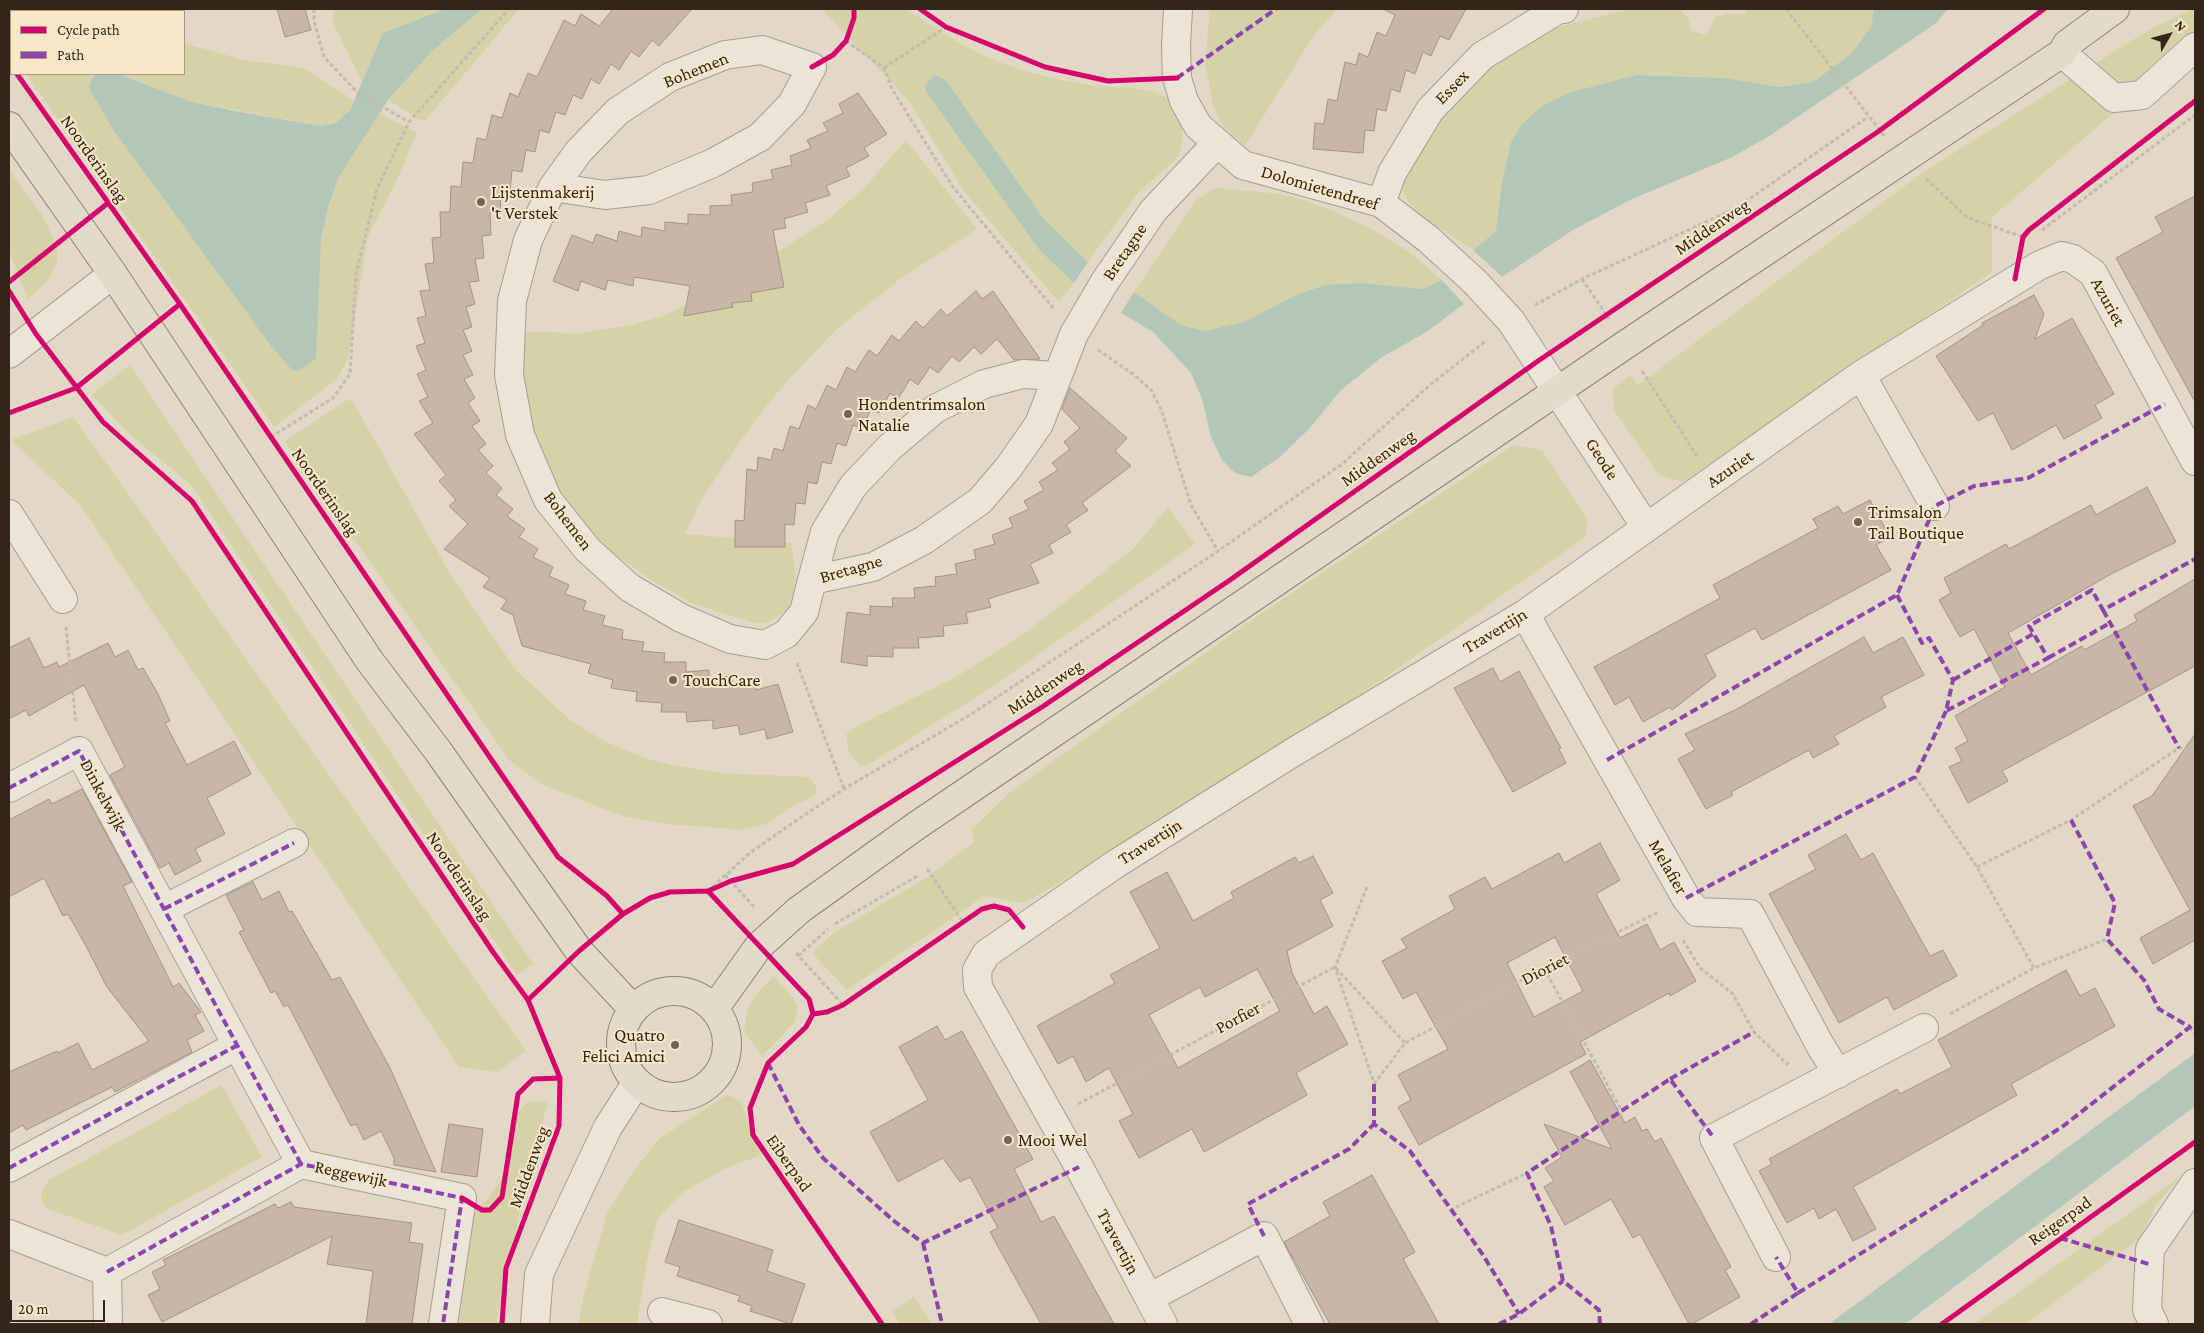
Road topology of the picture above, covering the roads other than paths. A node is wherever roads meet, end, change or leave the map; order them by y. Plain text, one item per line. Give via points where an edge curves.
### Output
1 (1178, 9) edge
2 (1564, 9) edge
3 (2115, 9) edge
4 (2130, 9) edge
5 (2195, 47) edge
6 (2065, 49) junction
7 (9, 126) edge
8 (1216, 144) junction
9 (553, 187) junction
10 (1381, 203) junction
11 (113, 274) junction
12 (9, 354) edge
13 (1861, 375) junction
14 (1057, 376) junction
15 (1558, 391) junction
16 (2195, 461) edge
17 (1935, 506) dead end
18 (9, 514) edge
19 (1646, 527) junction
20 (812, 580) junction
21 (63, 599) road end
22 (1525, 614) junction
23 (9, 788) edge
24 (294, 843) dead end
25 (164, 909) junction
26 (633, 1009) junction
27 (714, 1009) junction
28 (1924, 1028) road end
29 (236, 1046) junction
30 (1838, 1074) junction
31 (637, 1082) junction
32 (302, 1164) junction
33 (9, 1168) edge
34 (2195, 1183) edge
35 (9, 1234) edge
36 (1776, 1256) dead end
37 (108, 1272) junction
38 (1148, 1298) junction
39 (662, 1312) dead end
40 (108, 1324) edge
41 (444, 1324) edge
42 (535, 1324) edge
43 (708, 1324) edge
44 (1163, 1324) edge
45 (1309, 1324) edge
46 (2154, 1324) edge

1 - 8 street, Dolomietendreef via 1177,78 1184,101 1198,126
2 - 10 street, Essex via 1557,10 1482,56 1430,110 1392,173
3 - 6 main road
4 - 6 main road
5 - 6 street via 2142,95 2114,98
6 - 15 main road
7 - 11 main road
8 - 10 street, Dolomietendreef via 1243,165
8 - 14 street, Bretagne via 1153,211 1074,334
9 - 9 street, Bohemen via 605,195 650,190 713,163 760,137 792,104 812,67 762,50 726,55 670,77 618,112 579,151
9 - 20 street, Bohemen via 528,240 512,301 509,375 520,435 548,500 587,549 630,588 682,618 730,639 765,645 786,634 804,612
10 - 15 street, Dolomietendreef via 1428,239 1475,282 1511,321
11 - 12 street
11 - 26 main road via 369,660 438,751 579,951
13 - 16 street, Azuriet via 2040,265 2062,256 2073,258 2093,273
13 - 17 street
13 - 19 street, Azuriet
14 - 20 street, Bretagne via 1038,424 1009,467 980,501 924,540 872,567
14 - 20 street, Bretagne via 1023,374 984,384 935,409 890,447 853,486 825,532
15 - 19 street, Geode
15 - 27 main road via 916,826 799,910 759,946
18 - 21 street
19 - 22 street, Travertijn
22 - 30 street, Melafier via 1691,905 1750,914
22 - 38 street, Travertijn via 1292,753 1114,865 986,954 977,970 978,987
23 - 25 street, Dinkelwijk via 79,750
24 - 25 street
25 - 29 street, Dinkelwijk
26 - 27 main road via 658,993 674,991 702,999
26 - 31 main road via 624,1026 620,1046 626,1066
27 - 31 main road via 723,1024 727,1042 724,1059 716,1075 703,1088 687,1095 669,1097 652,1092
28 - 30 street
29 - 32 street, Dinkelwijk
29 - 33 street
30 - 36 street via 1714,1138
31 - 42 street via 608,1127 539,1274
32 - 37 street, Reggewijk
32 - 41 street, Reggewijk via 462,1198
34 - 46 street via 2150,1248 2147,1310
35 - 37 street
37 - 40 street
38 - 44 street, Travertijn
38 - 45 street via 1264,1236
39 - 43 street

